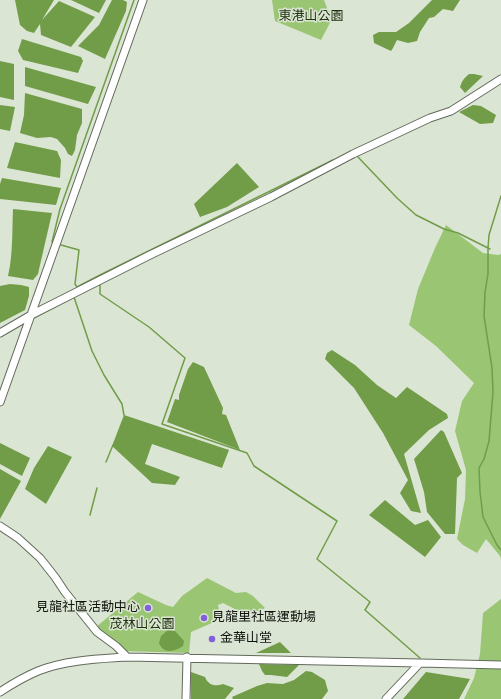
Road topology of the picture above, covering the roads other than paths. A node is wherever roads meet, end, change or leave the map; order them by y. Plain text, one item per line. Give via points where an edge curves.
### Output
1 (143, 0) edge
2 (501, 79) edge
3 (31, 315) junction
4 (0, 333) edge
5 (0, 402) edge
6 (0, 526) edge
7 (127, 657) junction
8 (187, 657) junction
9 (420, 662) junction
10 (501, 665) edge
11 (0, 692) edge
12 (186, 699) edge
13 (386, 699) edge

1 - 3 street
2 - 3 street via 451,111 430,118 353,154
3 - 4 street
3 - 5 street
6 - 7 street via 40,558 97,632
7 - 8 street
7 - 11 street via 83,661 45,669
8 - 9 street
8 - 12 street
9 - 10 street
9 - 13 street

